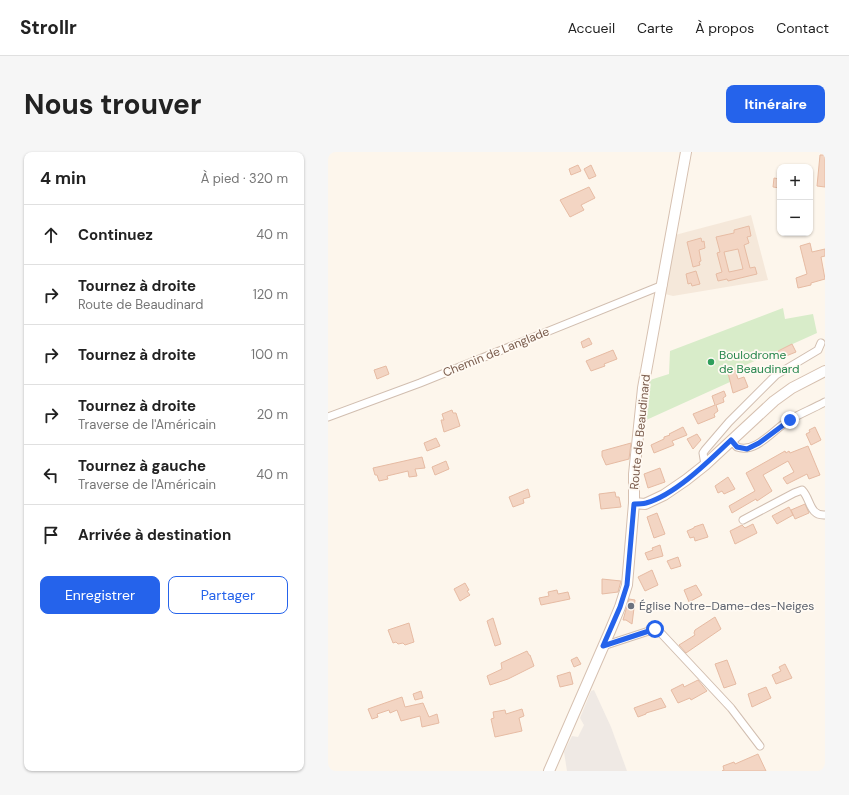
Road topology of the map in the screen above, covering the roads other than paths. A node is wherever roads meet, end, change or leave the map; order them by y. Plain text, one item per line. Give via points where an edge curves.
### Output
1 (686, 152) edge
2 (663, 285) junction
3 (822, 344) dead end
4 (825, 371) edge
5 (825, 402) edge
6 (328, 417) edge
7 (731, 440) junction
8 (705, 464) junction
9 (634, 504) junction
10 (825, 515) edge
11 (743, 520) dead end
12 (603, 646) junction
13 (760, 746) dead end
14 (549, 771) edge

1 - 2 street, Route de Beaudinard
2 - 6 street, Chemin de Langlade via 420,383
2 - 9 street, Route de Beaudinard via 643,388 634,474
3 - 8 street via 818,350 776,375 763,386 705,450
4 - 7 street via 774,400
5 - 7 street via 790,420 747,449 737,447
7 - 8 street
8 - 9 street via 664,495 645,504
9 - 12 street, Route de Beaudinard via 627,585
10 - 11 street via 814,512 802,490
12 - 13 street via 655,629 659,631 731,708
12 - 14 street, Route de Beaudinard

